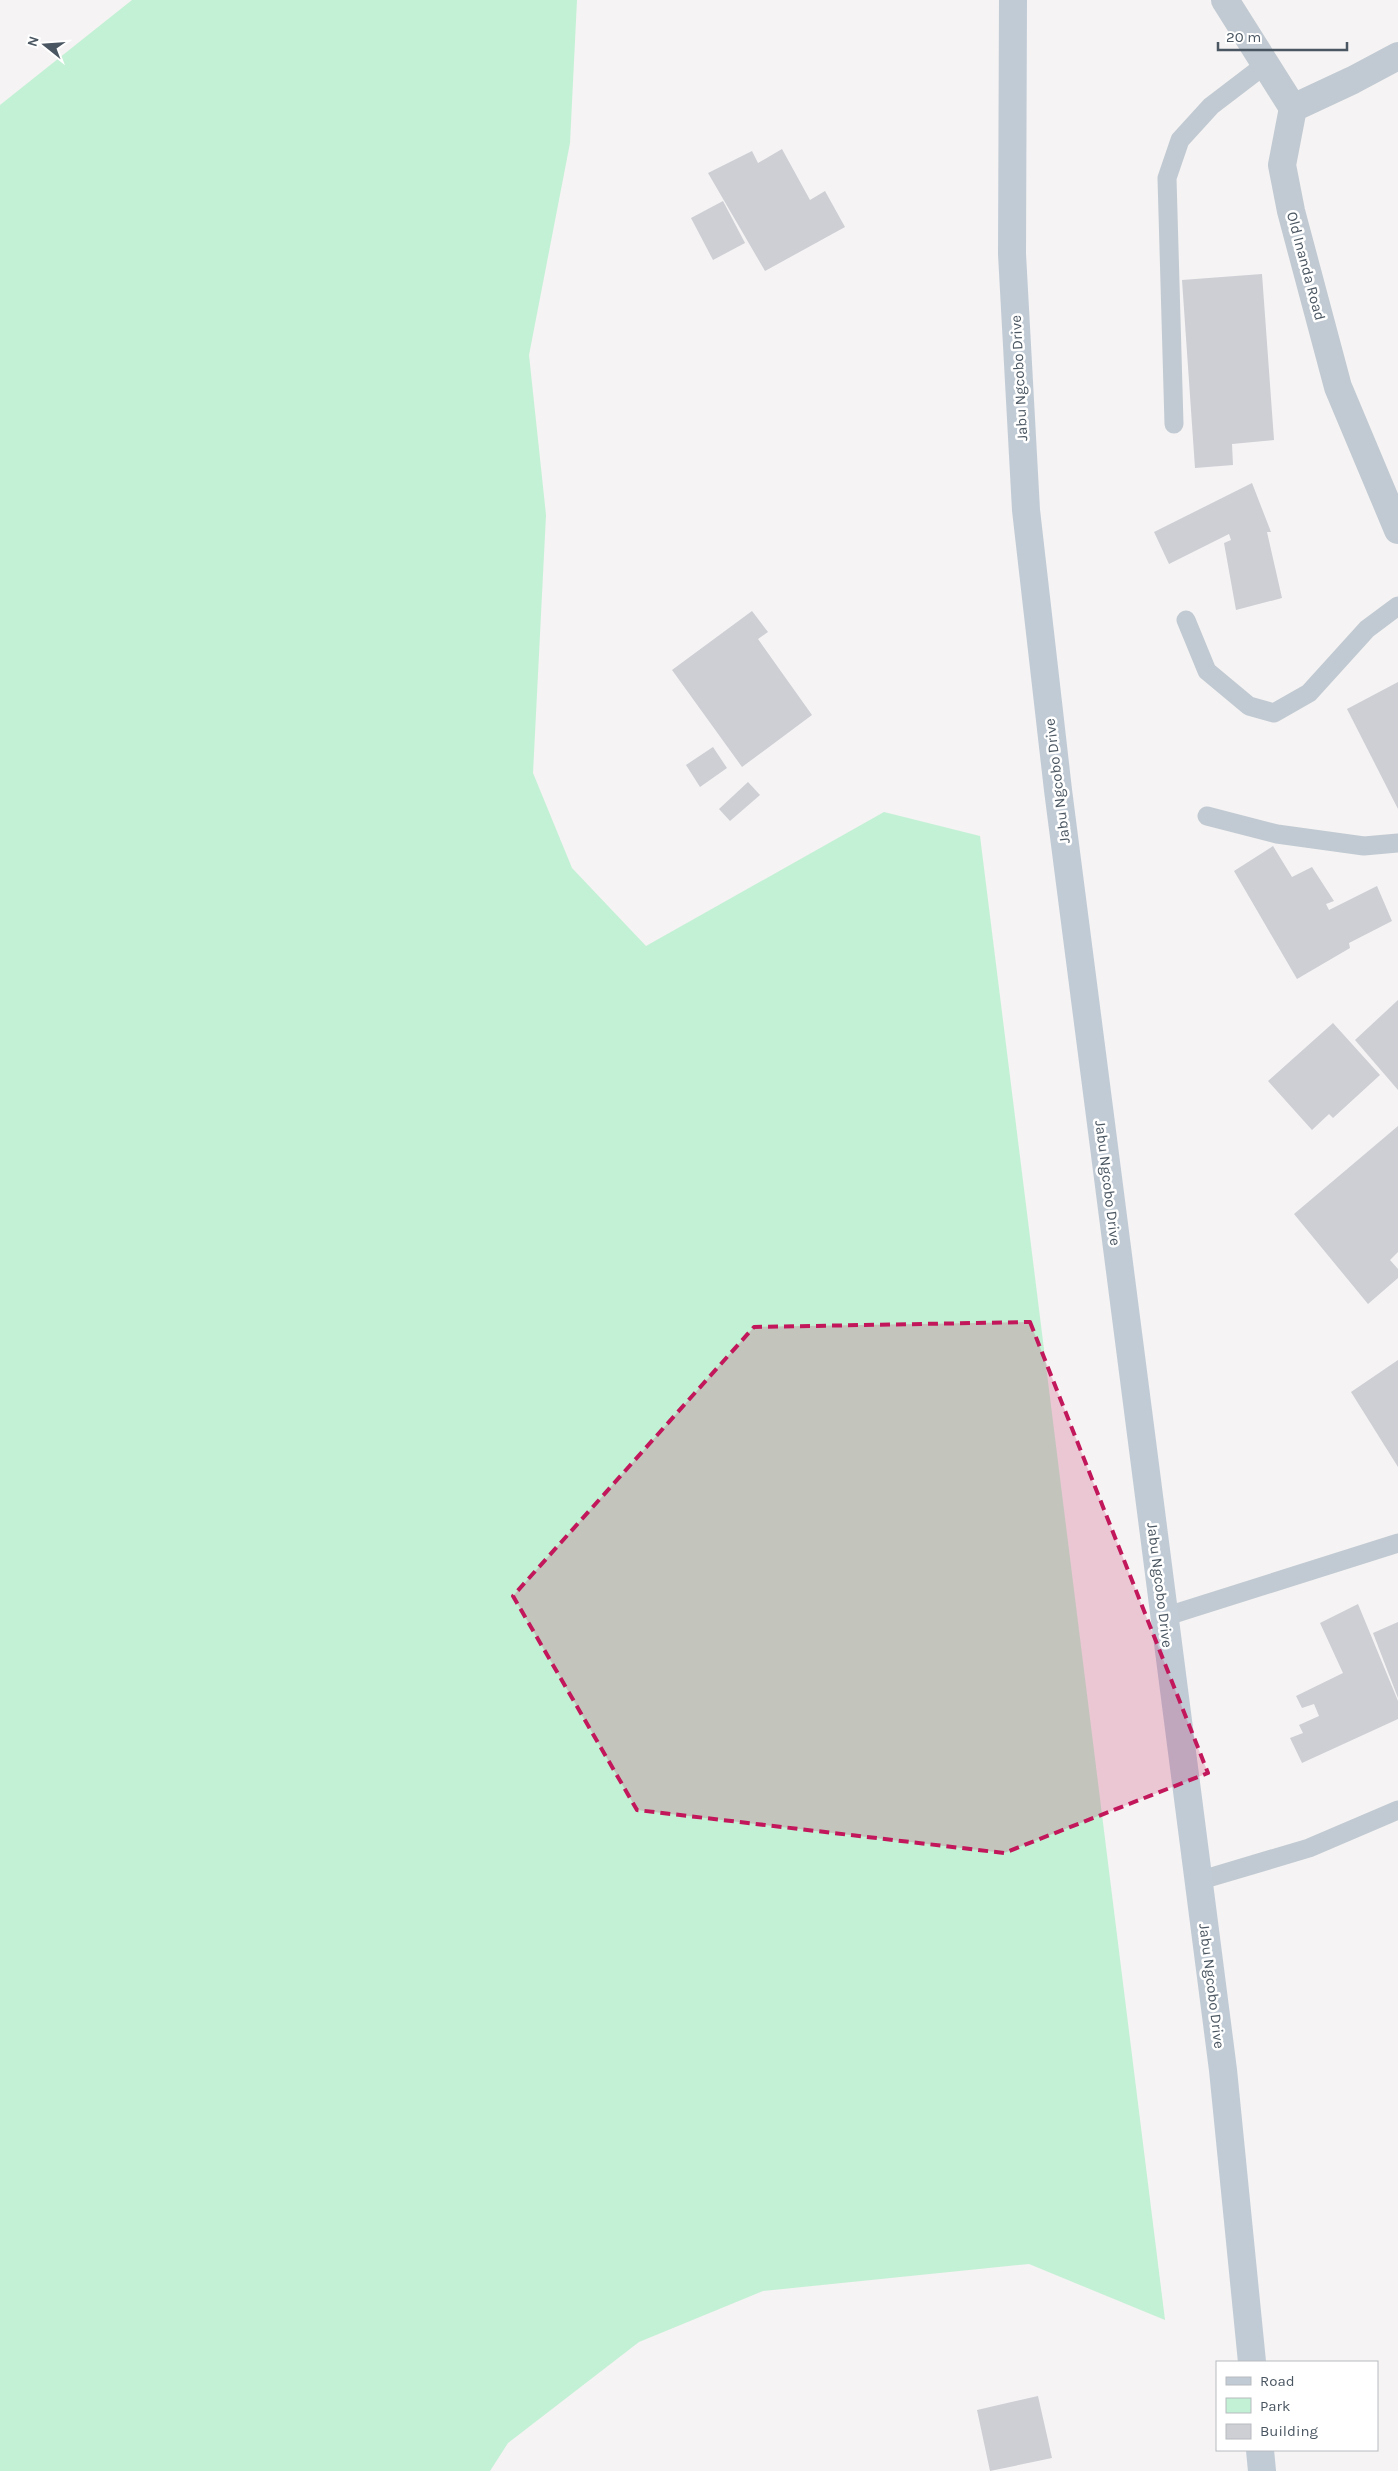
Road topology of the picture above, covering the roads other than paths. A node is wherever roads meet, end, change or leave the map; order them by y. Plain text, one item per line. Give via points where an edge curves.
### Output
1 (1013, 0) edge
2 (1225, 0) edge
3 (1398, 56) edge
4 (1266, 64) junction
5 (1292, 108) junction
6 (1174, 424) dead end
7 (1398, 530) edge
8 (1398, 606) edge
9 (1186, 620) dead end
10 (1207, 816) dead end
11 (1398, 843) edge
12 (1398, 1543) edge
13 (1164, 1617) junction
14 (1398, 1810) edge
15 (1198, 1881) junction
16 (1252, 2361) edge
17 (1260, 2451) edge
18 (1262, 2471) edge

1 - 13 main road, Jabu Ngcobo Drive via 1012,254 1026,510 1058,790
2 - 4 street
3 - 5 street
4 - 5 street
4 - 6 lane via 1211,106 1180,140 1167,178
5 - 7 street, Old Inanda Road via 1282,164 1291,211 1338,387
8 - 9 lane via 1367,629 1309,693 1274,713 1249,706 1207,671
10 - 11 lane via 1278,834 1364,846
12 - 13 lane
13 - 15 main road, Jabu Ngcobo Drive
14 - 15 lane via 1309,1848
15 - 16 main road, Jabu Ngcobo Drive via 1223,2070
17 - 18 main road

